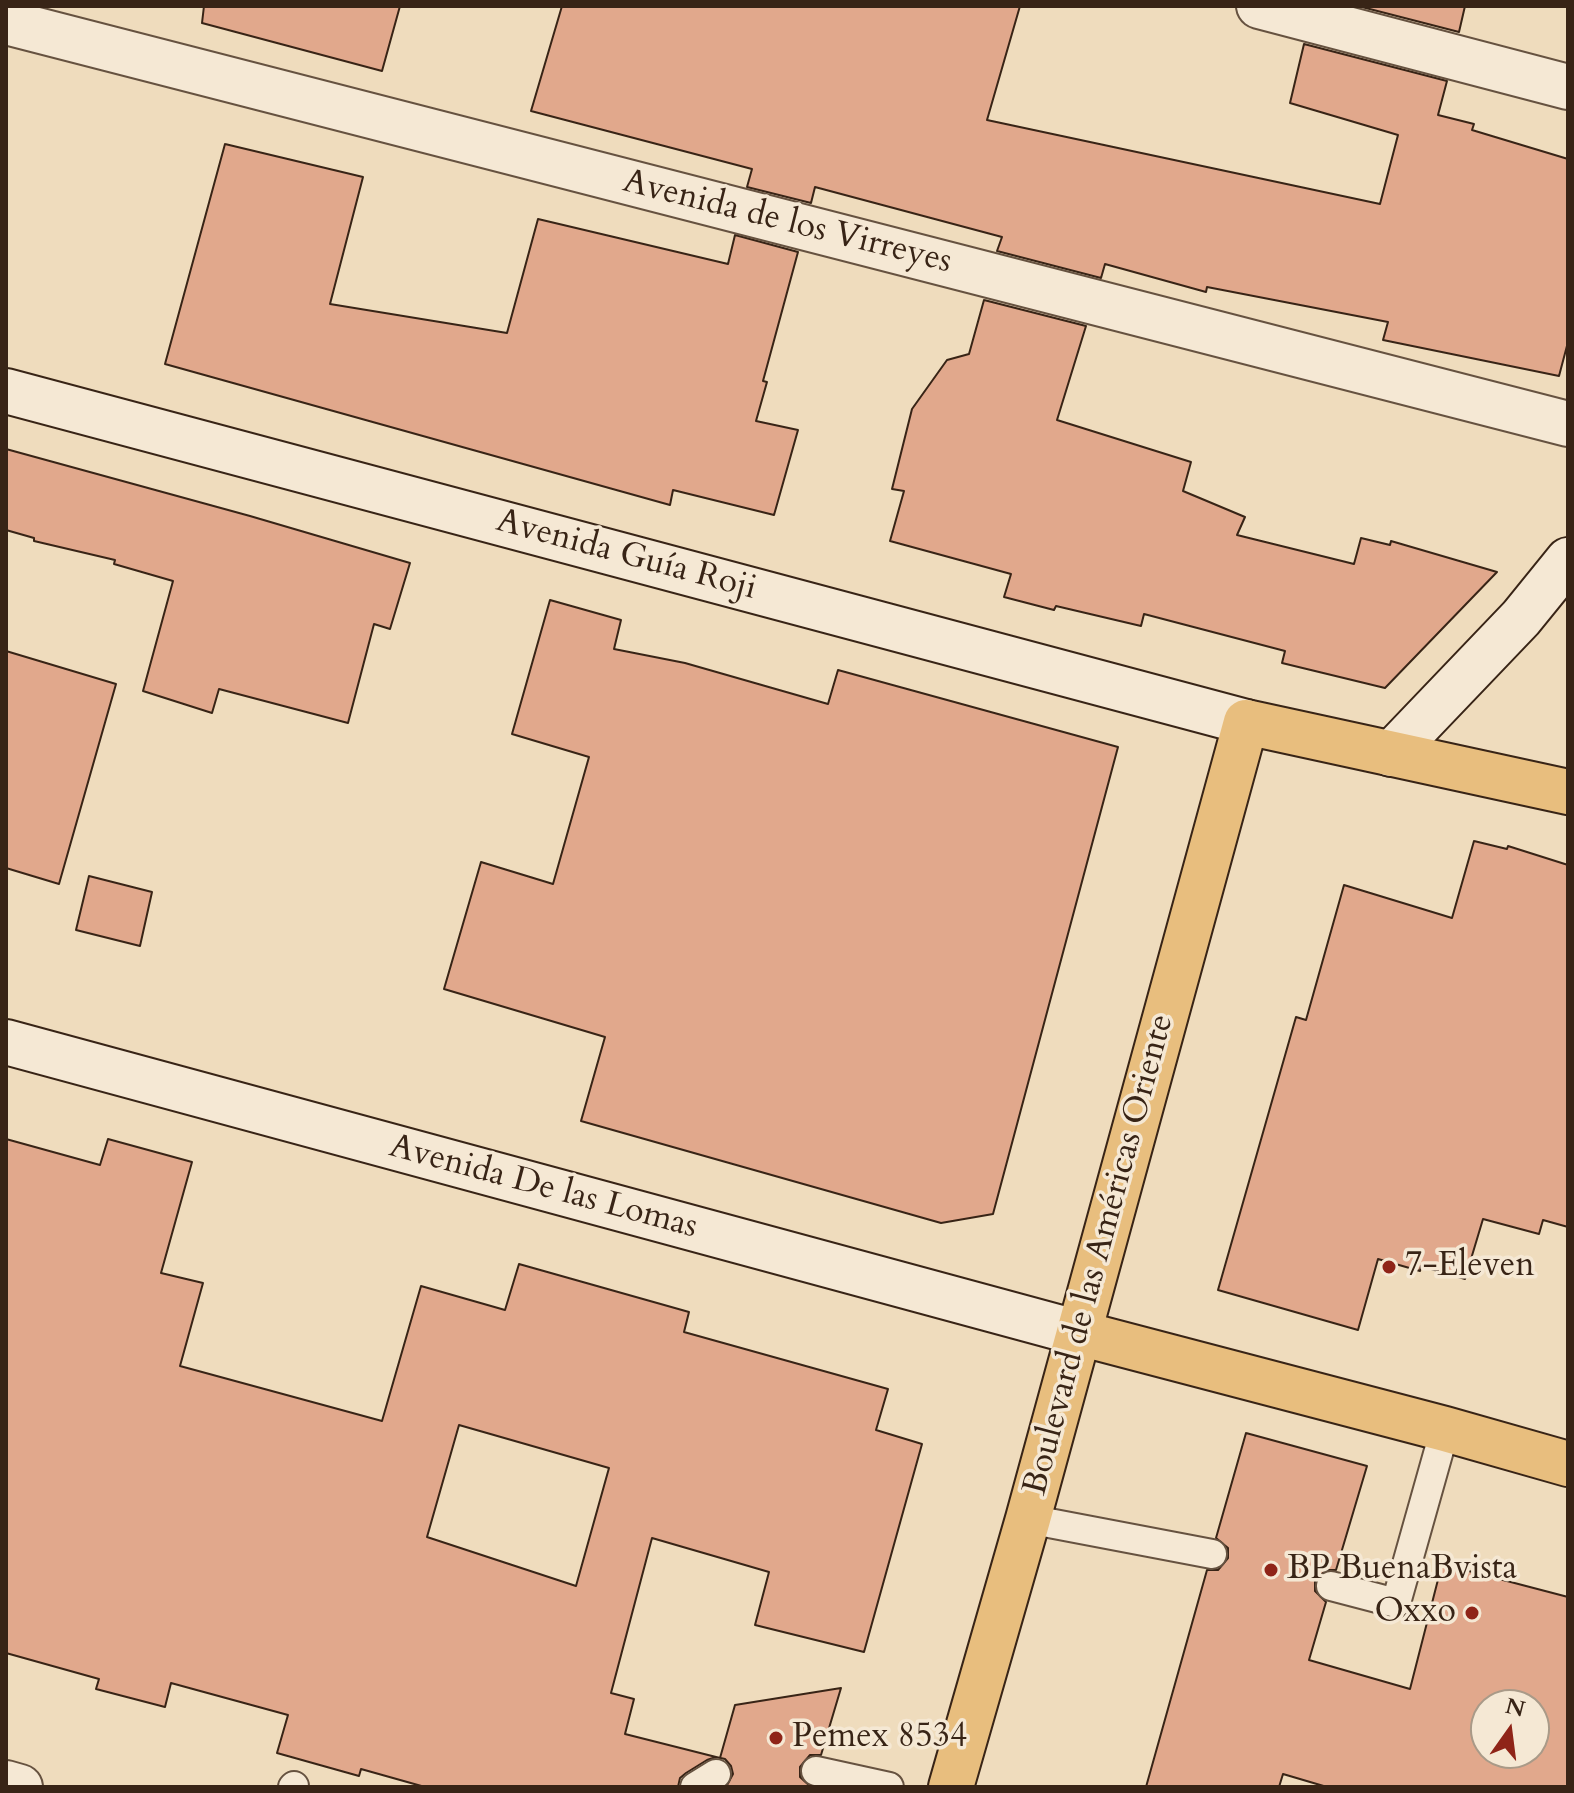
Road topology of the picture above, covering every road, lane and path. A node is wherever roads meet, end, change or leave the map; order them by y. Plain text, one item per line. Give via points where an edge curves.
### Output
1 (1259, 6) edge
2 (6, 22) edge
3 (1568, 87) edge
4 (6, 391) edge
5 (1568, 424) edge
6 (1568, 560) edge
7 (1246, 722) junction
8 (1391, 754) junction
9 (1568, 792) edge
10 (6, 1042) edge
11 (1079, 1333) junction
12 (1445, 1429) junction
13 (1568, 1464) edge
14 (1028, 1519) junction
15 (1212, 1554) dead end
16 (1331, 1586) dead end
17 (816, 1771) dead end
18 (6, 1783) edge
19 (20, 1787) edge
20 (889, 1787) edge
21 (951, 1787) edge

1 - 3 street
2 - 5 street, Avenida de los Virreyes
4 - 7 street, Avenida Guía Roji
6 - 8 street via 1521,618
7 - 8 main road
7 - 11 main road, Boulevard de las Américas Oriente
8 - 9 main road
10 - 11 street, Avenida De las Lomas
11 - 12 main road
11 - 14 main road, Boulevard de las Américas Oriente
12 - 13 main road
12 - 16 lane via 1396,1603
14 - 15 lane
14 - 21 main road, Boulevard de las Américas Oriente
17 - 20 lane
18 - 19 street

